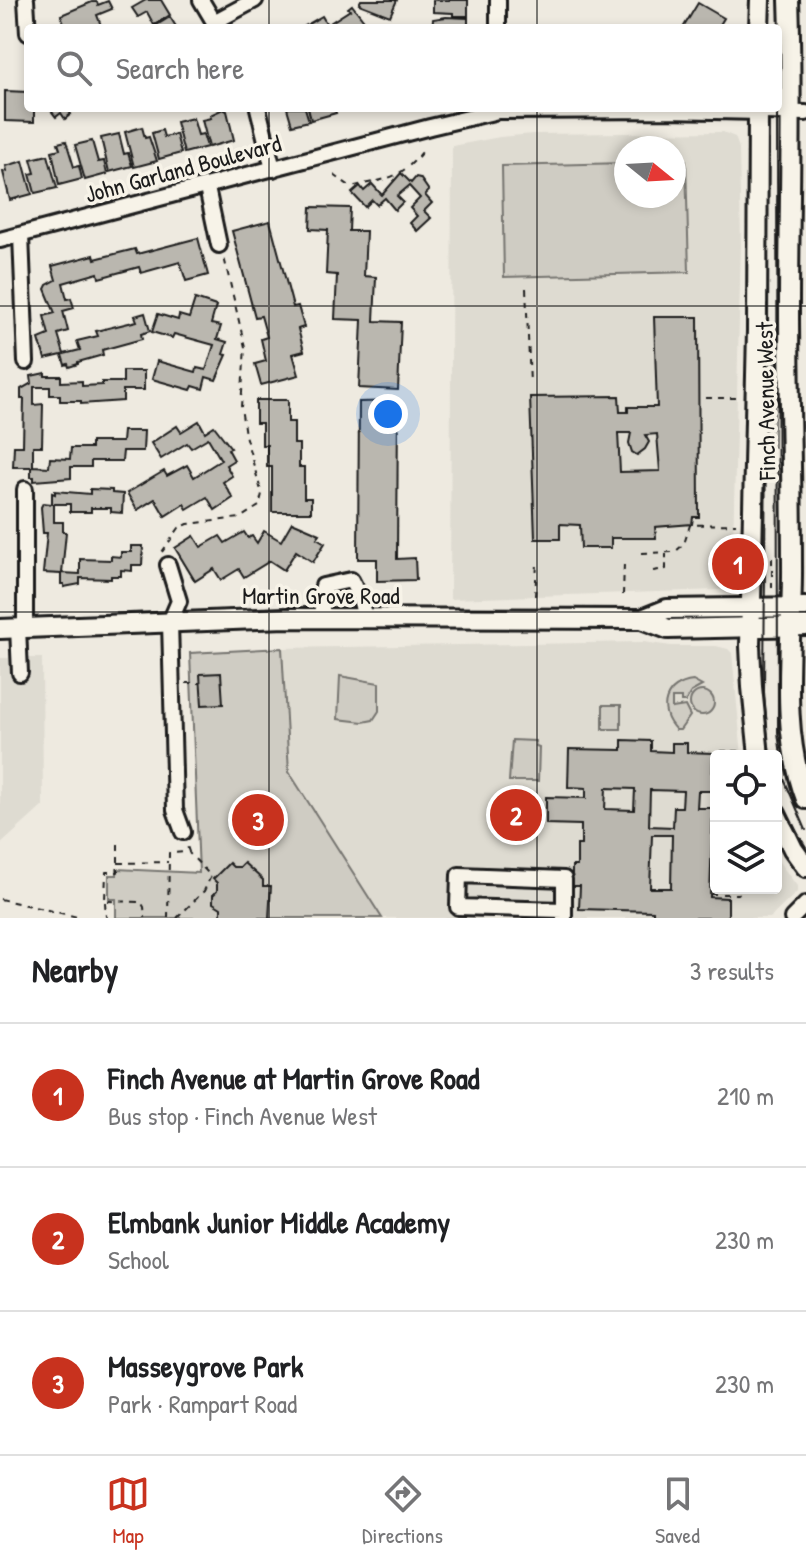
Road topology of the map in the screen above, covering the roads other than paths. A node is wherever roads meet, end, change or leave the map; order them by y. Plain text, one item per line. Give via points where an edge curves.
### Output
1 (26, 0) edge
2 (201, 0) edge
3 (255, 0) edge
4 (498, 0) edge
5 (760, 0) edge
6 (789, 0) edge
7 (27, 24) edge
8 (215, 24) edge
9 (218, 24) edge
10 (498, 24) edge
11 (759, 24) edge
12 (259, 112) edge
13 (490, 112) edge
14 (758, 112) edge
15 (798, 112) edge
16 (273, 169) junction
17 (207, 188) junction
18 (21, 235) junction
19 (0, 240) edge
20 (219, 245) road end
21 (26, 362) dead end
22 (25, 489) dead end
23 (168, 565) road end
24 (752, 606) junction
25 (799, 606) edge
26 (323, 619) junction
27 (365, 619) junction
28 (642, 619) junction
29 (170, 622) junction
30 (798, 626) edge
31 (14, 628) edge
32 (751, 628) junction
33 (20, 673) dead end
34 (751, 750) edge
35 (806, 799) edge
36 (780, 822) edge
37 (183, 832) road end
38 (806, 867) edge
39 (806, 904) edge
40 (564, 914) edge
41 (792, 918) edge

1 - 7 street
2 - 8 street
3 - 9 street
4 - 10 street
5 - 11 main road
6 - 15 main road, Finch Avenue West
12 - 16 street
13 - 16 street, John Garland Boulevard
14 - 24 main road, Finch Avenue West
15 - 25 main road, Finch Avenue West via 789,312
16 - 17 street, John Garland Boulevard
17 - 18 street, John Garland Boulevard
17 - 20 street
18 - 19 street, John Garland Boulevard
18 - 21 street
22 - 31 street
23 - 29 street via 179,601
24 - 25 main road, Martin Grove Road
24 - 28 main road, Martin Grove Road via 667,609
24 - 32 main road, Finch Avenue West
25 - 30 main road, Finch Avenue West
26 - 27 main road, Martin Grove Road
26 - 27 street via 323,586 351,580
26 - 29 main road, Martin Grove Road
27 - 28 main road, Martin Grove Road
28 - 32 main road, Martin Grove Road via 668,629
29 - 31 main road, Martin Grove Road
29 - 37 street via 175,810
30 - 32 main road, Martin Grove Road
30 - 35 main road, Finch Avenue West via 791,729
31 - 33 street
32 - 34 main road, Finch Avenue West
36 - 38 main road
39 - 41 street
40 - 40 street via 564,879 459,875 458,907

